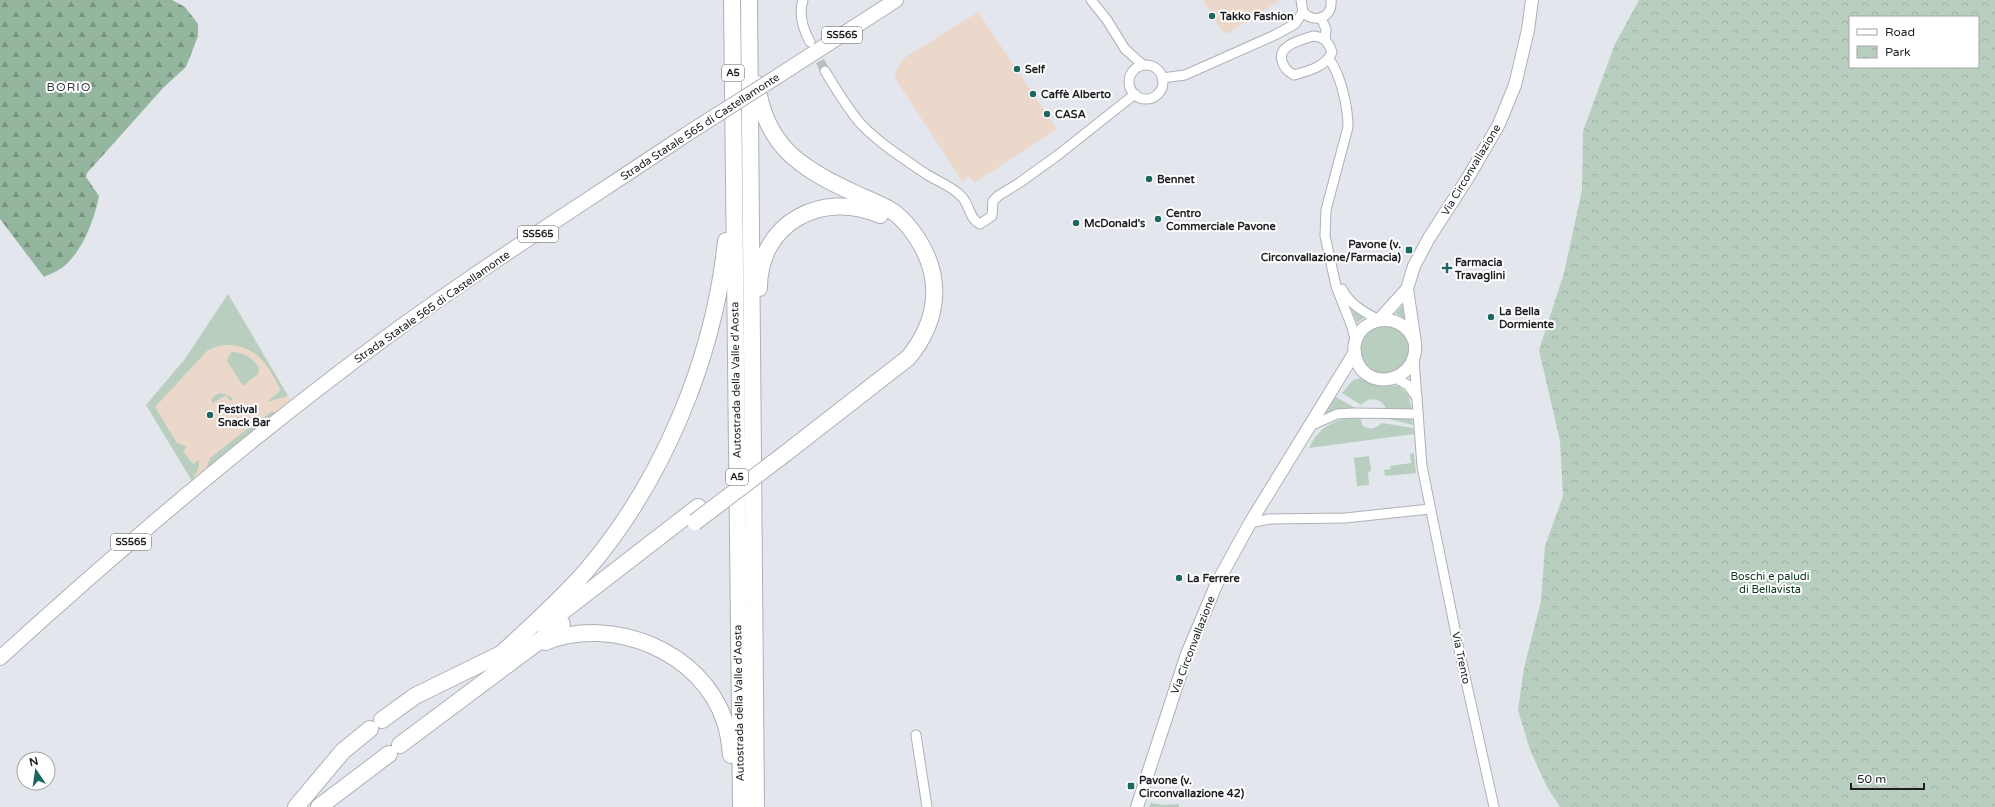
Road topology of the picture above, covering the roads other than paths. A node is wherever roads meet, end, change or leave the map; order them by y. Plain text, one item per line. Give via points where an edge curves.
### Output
1 (732, 0) edge
2 (749, 0) edge
3 (753, 0) edge
4 (803, 0) edge
5 (896, 0) edge
6 (1091, 0) edge
7 (1301, 0) edge
8 (1331, 0) edge
9 (1532, 0) edge
10 (1303, 12) junction
11 (1321, 18) junction
12 (1325, 39) junction
13 (810, 42) tunnel mouth
14 (1329, 59) junction
15 (1143, 65) junction
16 (826, 71) tunnel mouth
17 (1162, 78) junction
18 (1135, 94) junction
19 (734, 146) junction
20 (1335, 273) junction
21 (1407, 288) junction
22 (1379, 320) junction
23 (1415, 343) junction
24 (1355, 348) junction
25 (1414, 359) junction
26 (1367, 374) junction
27 (1395, 378) junction
28 (752, 383) junction
29 (1333, 391) junction
30 (1417, 398) junction
31 (1418, 414) junction
32 (1310, 426) junction
33 (787, 446) junction
34 (1430, 509) junction
35 (697, 515) junction
36 (1250, 523) junction
37 (532, 648) junction
38 (500, 655) junction
39 (0, 658) edge
40 (916, 735) dead end
41 (296, 807) edge
42 (319, 807) edge
43 (733, 807) edge
44 (741, 807) edge
45 (756, 807) edge
46 (927, 807) edge
47 (1137, 807) edge
48 (1494, 807) edge

1 - 19 highway, Autostrada della Valle d'Aosta / A5
2 - 28 highway, Autostrada della Valle d'Aosta / A5
3 - 33 highway via 759,100 763,115 775,137 793,157 814,173 883,206 904,220 926,253 934,286 933,306 927,329 908,358
4 - 13 street via 800,8 802,23
5 - 39 main road, Strada Statale 565 di Castellamonte / SS565, bridge via 687,134 389,335 312,393 167,511
6 - 15 street via 1108,20 1125,50
7 - 10 street
8 - 11 street via 1329,12
9 - 21 main road, Via Circonvallazione via 1515,85 1499,124 1429,238 1414,266
10 - 11 street via 1311,18
10 - 17 street via 1295,24 1275,35 1185,75
11 - 12 street via 1326,30
12 - 14 street via 1332,52
12 - 14 street via 1313,36 1286,47 1281,58 1287,71 1294,75 1312,69
14 - 20 street via 1335,67 1348,114 1348,127 1326,210 1325,236
15 - 17 street via 1157,69
15 - 18 street via 1133,70 1130,75 1129,85
16 - 18 street via 843,100 880,142 960,194 975,222 980,224 992,216 993,201 998,196 1058,155
17 - 18 street via 1161,89 1154,97 1144,98
19 - 38 highway via 726,192 724,258 713,314 690,391 674,429 630,511 586,570 536,623
19 - 44 highway, Autostrada della Valle d'Aosta / A5
20 - 22 street via 1346,297
20 - 24 street via 1336,286 1352,327
21 - 22 main road, Via Circonvallazione
21 - 23 main road, Via Circonvallazione
22 - 23 main road via 1387,319 1402,324
22 - 24 main road, Via Circonvallazione via 1362,330
23 - 25 main road, Via Circonvallazione
24 - 26 main road via 1359,364
24 - 29 main road, Via Circonvallazione
25 - 27 main road via 1407,370
25 - 30 street, Via Trento
26 - 27 main road, Via Circonvallazione via 1381,379
26 - 29 main road, Via Circonvallazione via 1348,377
27 - 30 street via 1408,385
28 - 33 highway via 759,322 759,280 766,255 778,234 796,218 834,205 874,212 901,231 915,250 926,284 924,310 916,334 900,355
28 - 45 highway, Autostrada della Valle d'Aosta / A5
29 - 32 main road, Via Circonvallazione
30 - 31 street, Via Trento
31 - 32 street via 1337,414
31 - 34 street, Via Trento via 1422,466
32 - 36 main road, Via Circonvallazione
33 - 35 highway, bridge
34 - 36 street via 1345,518 1269,519
34 - 48 street, Via Trento
35 - 37 highway
35 - 38 highway
36 - 47 main road, Via Circonvallazione via 1217,583 1187,654
37 - 42 highway
37 - 43 highway via 570,635 599,633 641,640 679,661 713,697 725,721 732,766
38 - 41 highway via 415,696 376,725 343,751
40 - 46 street

